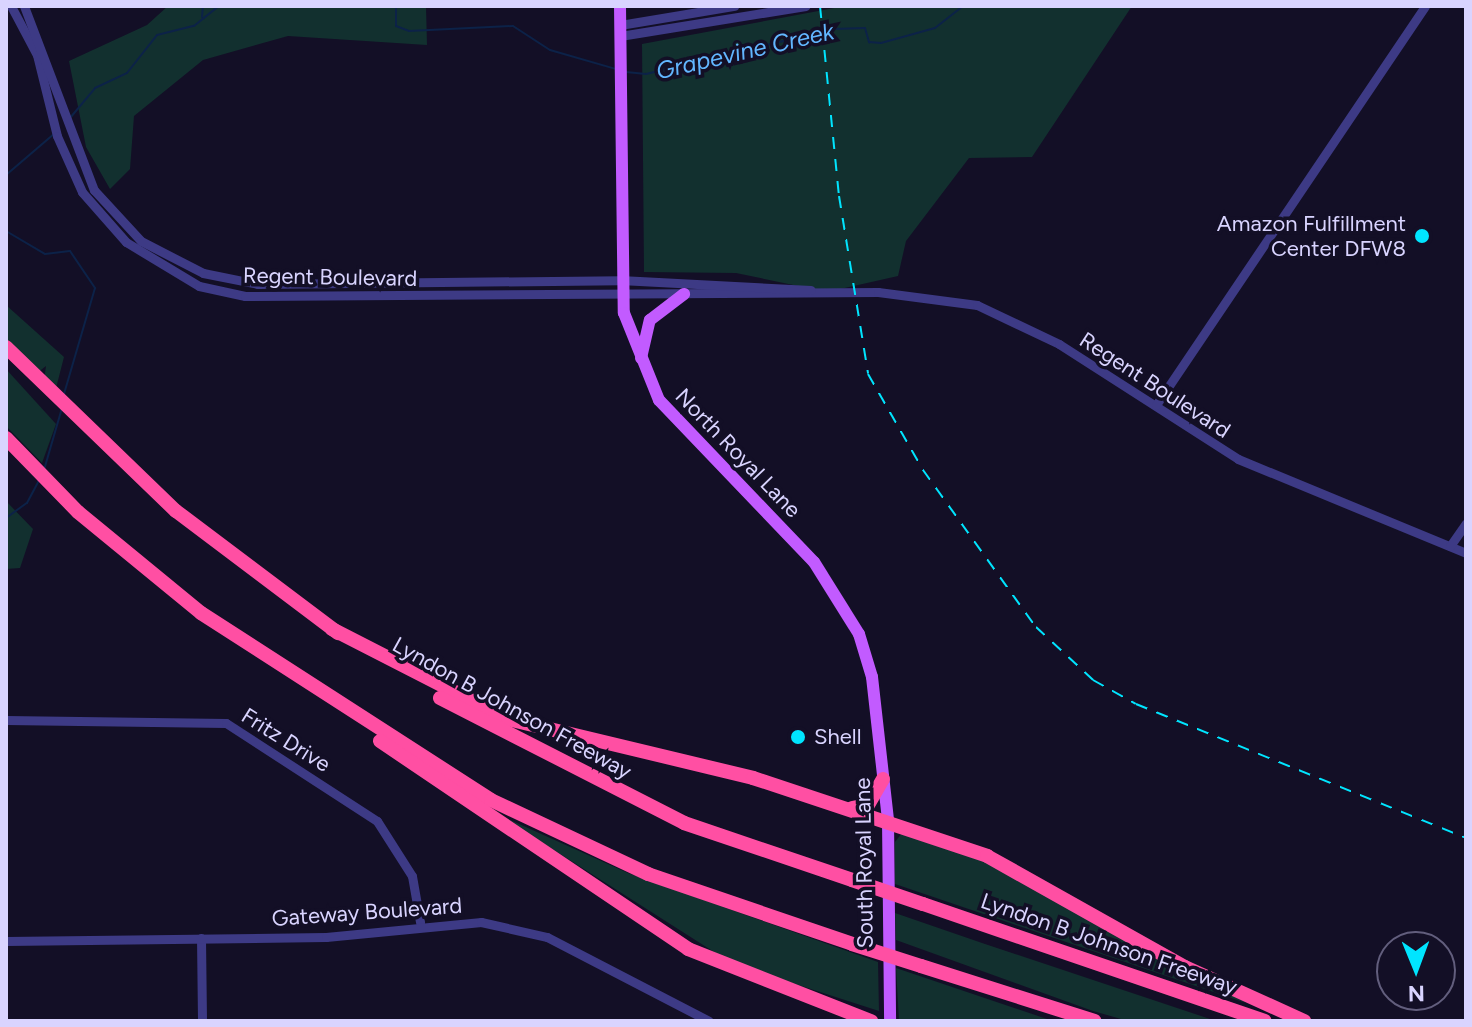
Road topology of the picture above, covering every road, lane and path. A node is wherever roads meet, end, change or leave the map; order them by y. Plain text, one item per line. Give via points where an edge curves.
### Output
1 (11, 6) edge
2 (24, 6) edge
3 (620, 6) edge
4 (734, 6) edge
5 (806, 6) edge
6 (1425, 6) edge
7 (768, 9) edge
8 (620, 31) junction
9 (79, 176) junction
10 (99, 206) junction
11 (620, 280) junction
12 (815, 291) junction
13 (621, 294) junction
14 (684, 294) junction
15 (6, 347) edge
16 (641, 366) junction
17 (1156, 405) junction
18 (11, 444) edge
19 (1466, 523) edge
20 (1450, 546) junction
21 (1466, 553) edge
22 (332, 629) junction
23 (282, 671) junction
24 (878, 718) joint
25 (6, 720) edge
26 (883, 779) junction
27 (849, 808) junction
28 (888, 820) junction
29 (420, 922) junction
30 (201, 938) junction
31 (6, 941) edge
32 (887, 1007) junction
33 (202, 1021) edge
34 (709, 1021) edge
35 (871, 1021) edge
36 (882, 1021) edge
37 (890, 1021) edge
38 (1094, 1021) edge
39 (1264, 1021) edge
40 (1304, 1021) edge

1 - 9 street, Regent Boulevard via 37,55
2 - 9 street, Regent Boulevard via 60,99
3 - 8 main road, North Royal Lane
4 - 8 street
5 - 7 street
6 - 17 street
7 - 8 street
8 - 11 main road, North Royal Lane
9 - 10 street, Regent Boulevard
10 - 11 street, Regent Boulevard via 160,254 234,282
10 - 13 street, Regent Boulevard via 152,261 199,286 245,296
11 - 12 street, Regent Boulevard
11 - 13 main road, North Royal Lane
12 - 14 street, Regent Boulevard
12 - 17 street, Regent Boulevard via 977,305 1022,323
13 - 14 street, Regent Boulevard
13 - 16 main road, North Royal Lane
14 - 16 main road via 650,320
15 - 22 highway, Lyndon B Johnson Freeway via 105,447
16 - 24 main road, North Royal Lane via 679,427 828,580 859,634
17 - 20 street, Regent Boulevard via 1238,459
18 - 23 highway via 78,512
19 - 20 street
20 - 21 street, Regent Boulevard
22 - 27 highway via 508,719
22 - 39 highway, Lyndon B Johnson Freeway, bridge via 454,707 627,798
23 - 35 highway via 670,939
23 - 38 highway, bridge via 529,822 648,874
24 - 26 main road, South Royal Lane
25 - 29 street, Fritz Drive via 226,723 377,821 412,876
26 - 27 highway via 868,805
26 - 28 main road, South Royal Lane
27 - 28 highway
28 - 32 main road, South Royal Lane
28 - 40 highway via 1008,866 1185,967
29 - 30 street, Gateway Boulevard via 326,937
29 - 34 street, Gateway Boulevard via 481,922 547,937
30 - 31 street, Gateway Boulevard
30 - 33 street
32 - 36 main road, South Royal Lane
32 - 37 main road, South Royal Lane

